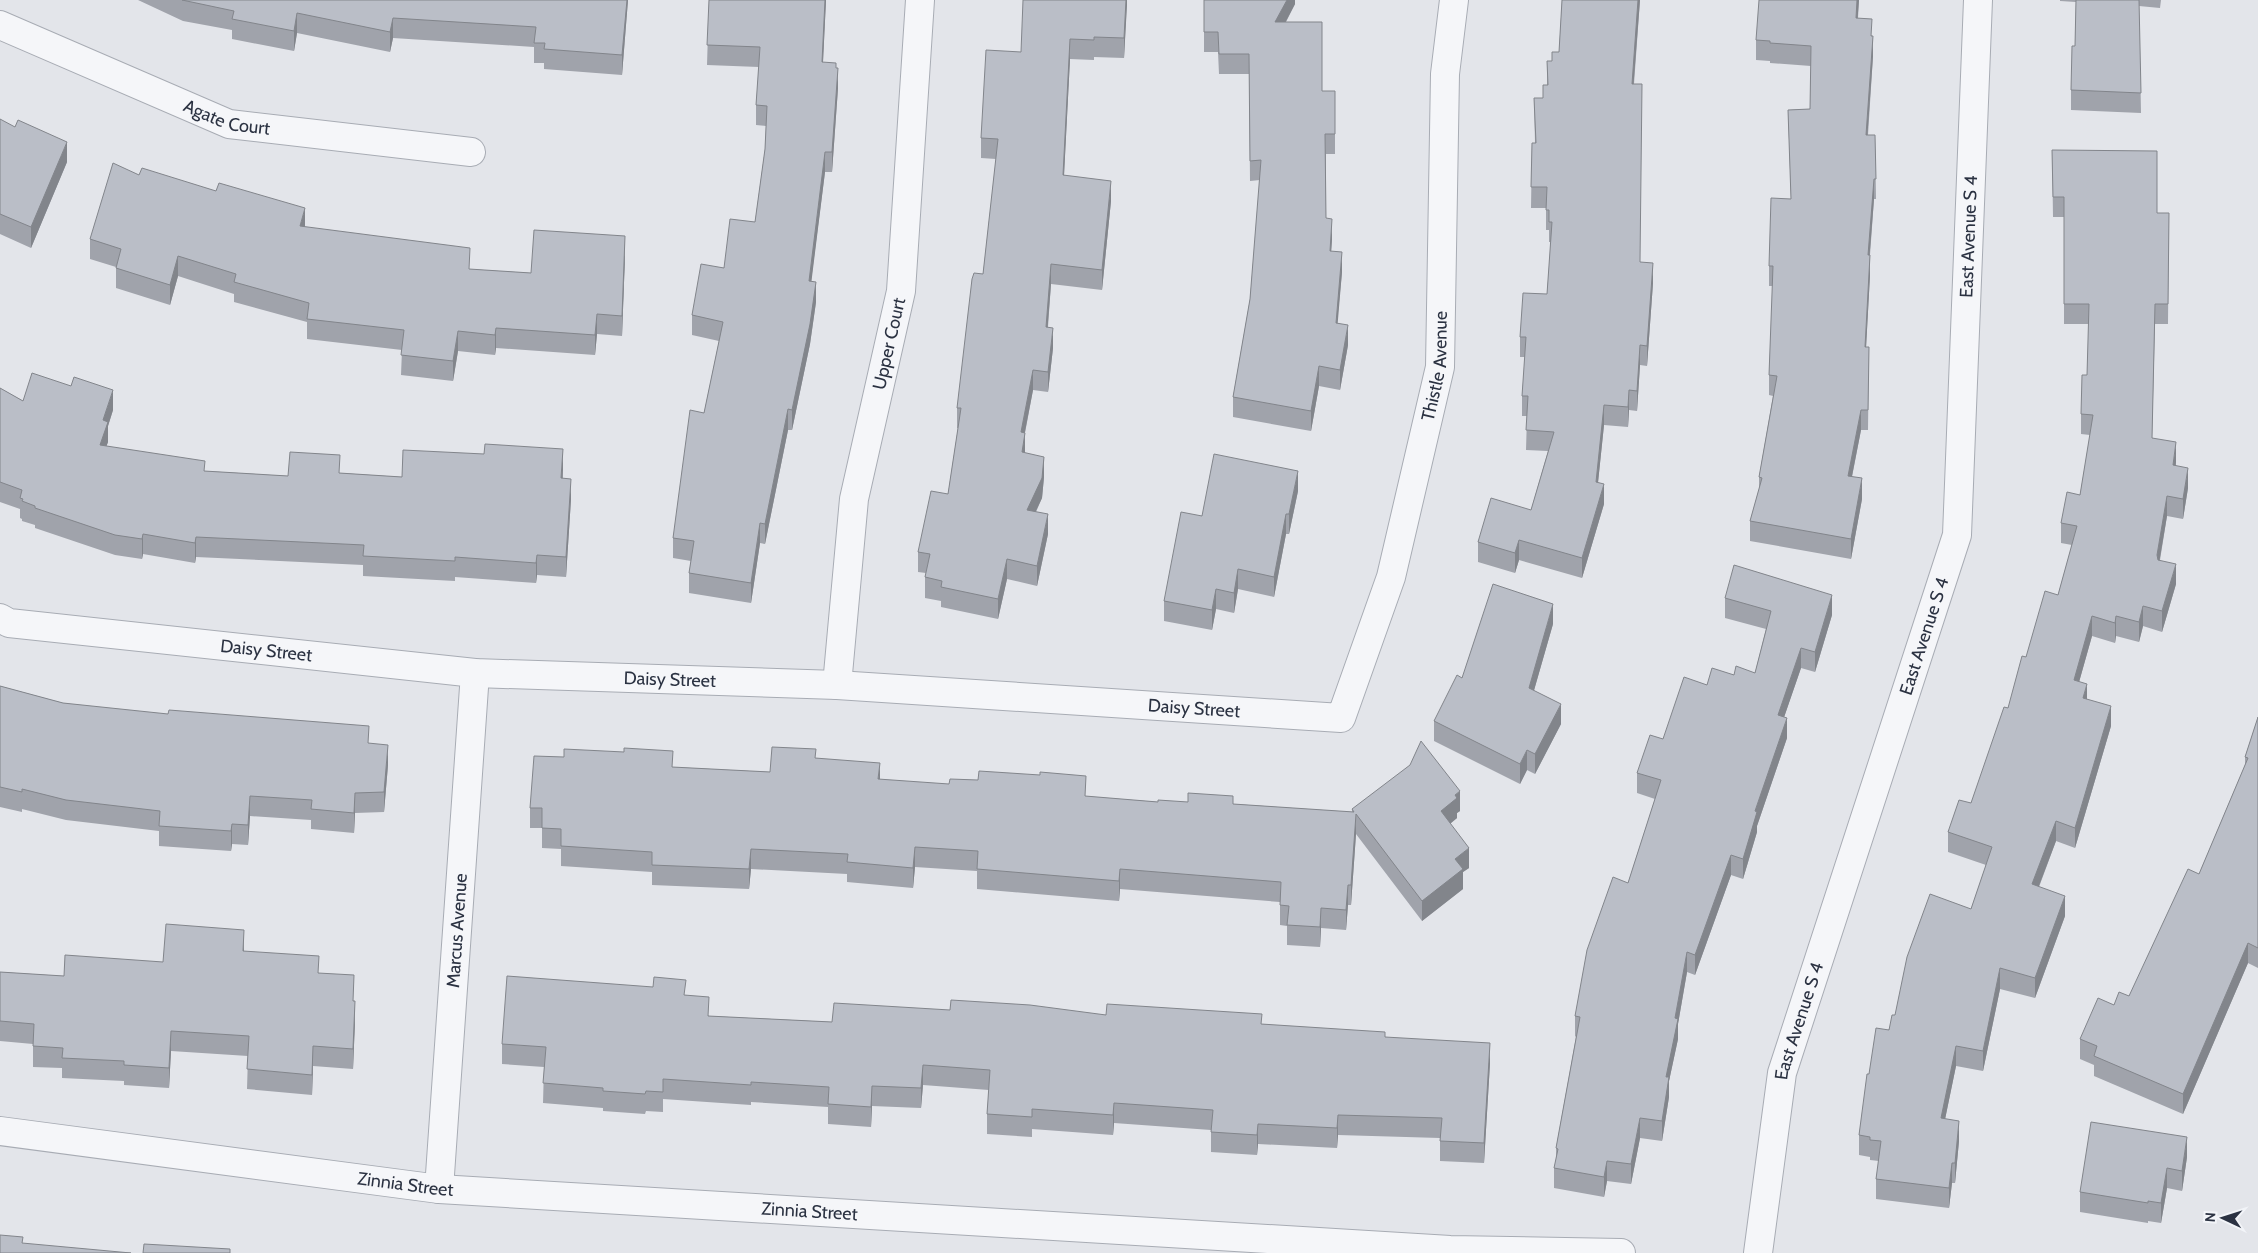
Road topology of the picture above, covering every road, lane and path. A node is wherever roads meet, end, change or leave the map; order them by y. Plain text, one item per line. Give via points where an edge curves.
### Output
1 (920, 0) edge
2 (1454, 0) edge
3 (1978, 0) edge
4 (0, 25) edge
5 (471, 152) dead end
6 (0, 618) edge
7 (475, 674) junction
8 (837, 685) junction
9 (1341, 718) joint
10 (0, 1131) edge
11 (439, 1189) junction
12 (1450, 1251) edge
13 (1621, 1253) edge
14 (1758, 1253) edge

1 - 8 street, Upper Court via 901,291 854,499
2 - 9 street, Thistle Avenue via 1445,74 1440,367 1391,577
3 - 14 street, East Avenue S 4 via 1957,535 1782,1073
4 - 5 street, Agate Court via 229,124
6 - 7 street, Daisy Street via 9,623
7 - 8 street, Daisy Street
7 - 11 street, Marcus Avenue
8 - 9 street, Daisy Street
10 - 11 street, Zinnia Street
11 - 12 street, Zinnia Street
12 - 13 street, Zinnia Street

